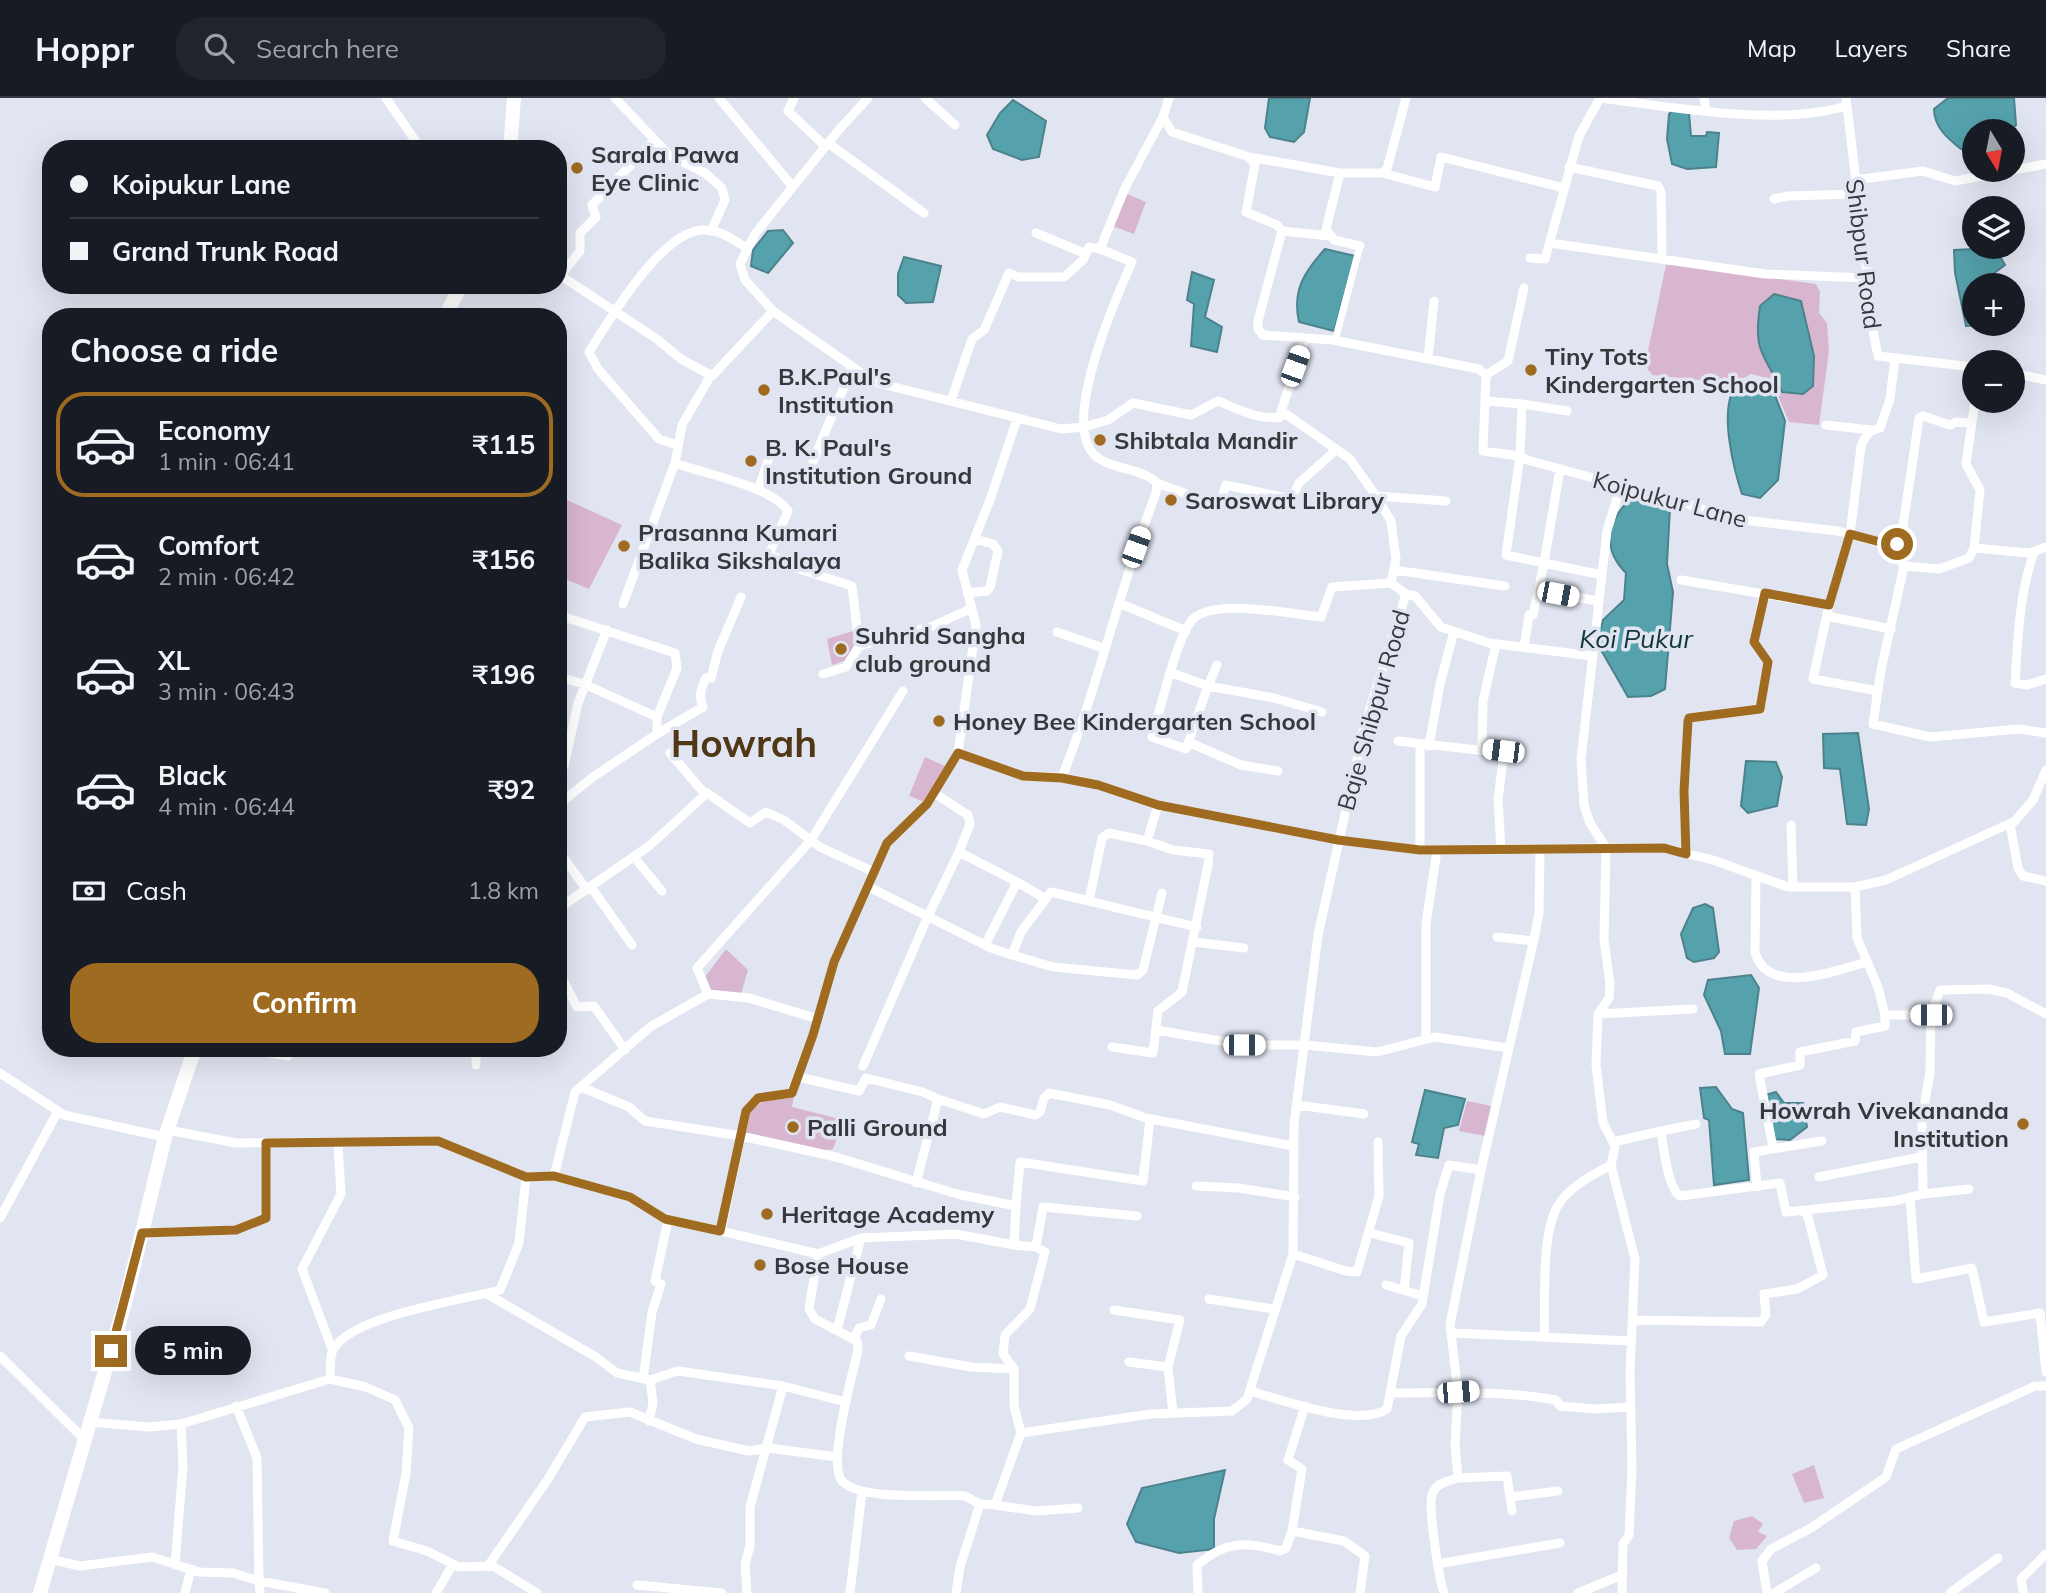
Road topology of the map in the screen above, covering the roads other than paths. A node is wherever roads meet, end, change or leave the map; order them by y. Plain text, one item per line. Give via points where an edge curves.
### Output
1 (386, 98) edge
2 (514, 98) edge
3 (615, 98) edge
4 (719, 98) edge
5 (794, 98) edge
6 (868, 98) edge
7 (925, 98) edge
8 (1169, 98) edge
9 (1406, 98) edge
10 (1600, 98) edge
11 (1704, 98) edge
12 (1846, 102) edge
13 (1706, 111) junction
14 (1163, 117) junction
15 (955, 125) dead end
16 (415, 140) edge
17 (511, 140) edge
18 (655, 141) junction
19 (827, 145) junction
20 (1250, 158) junction
21 (2046, 164) edge
22 (1569, 167) junction
23 (1340, 173) junction
24 (1382, 173) junction
25 (1854, 180) junction
26 (793, 187) junction
27 (1564, 188) junction
28 (1856, 194) junction
29 (1774, 199) dead end
30 (924, 213) dead end
31 (711, 231) junction
32 (1282, 231) junction
33 (1036, 233) dead end
34 (1330, 236) junction
35 (1550, 243) junction
36 (1360, 246) joint
37 (747, 248) junction
38 (1100, 249) junction
39 (1086, 254) junction
40 (1530, 257) dead end
41 (1662, 259) junction
42 (567, 266) edge
43 (1867, 278) junction
44 (567, 280) edge
45 (1524, 288) dead end
46 (1434, 301) dead end
47 (616, 312) junction
48 (774, 312) junction
49 (1305, 338) junction
50 (1335, 341) junction
51 (1895, 358) junction
52 (1428, 359) junction
53 (1962, 366) edge
54 (852, 368) junction
55 (1486, 374) junction
56 (2025, 374) edge
57 (711, 375) junction
58 (2045, 376) edge
59 (951, 401) junction
60 (1486, 401) junction
61 (1522, 404) junction
62 (1567, 411) dead end
63 (1973, 413) edge
64 (1279, 418) junction
65 (1017, 419) junction
66 (1971, 423) junction
67 (1826, 425) dead end
68 (1082, 427) junction
69 (1871, 430) junction
70 (677, 445) junction
71 (773, 447) dead end
72 (1336, 450) junction
73 (1520, 456) junction
74 (813, 461) dead end
75 (675, 463) junction
76 (1560, 469) junction
77 (1157, 483) junction
78 (1621, 485) junction
79 (758, 490) junction
80 (1376, 496) junction
81 (1446, 501) dead end
82 (1850, 534) junction
83 (975, 539) junction
84 (1891, 545) junction
85 (2046, 547) edge
86 (1974, 548) junction
87 (2034, 552) junction
88 (1544, 563) junction
89 (1904, 566) junction
90 (1394, 569) junction
91 (1602, 575) junction
92 (1681, 580) dead end
93 (1391, 583) junction
94 (1505, 586) dead end
95 (1538, 590) junction
96 (967, 593) junction
97 (1765, 593) junction
98 (1406, 594) junction
99 (741, 597) dead end
100 (1598, 601) junction
101 (1119, 603) junction
102 (623, 604) dead end
103 (1829, 605) junction
104 (970, 608) junction
105 (1827, 616) junction
106 (567, 618) edge
107 (1891, 629) junction
108 (607, 630) junction
109 (1186, 631) junction
110 (1454, 631) junction
111 (1057, 632) dead end
112 (1496, 645) junction
113 (859, 646) junction
114 (1103, 648) junction
115 (1524, 648) junction
116 (1593, 656) junction
117 (1217, 665) dead end
118 (1172, 673) junction
119 (823, 674) dead end
120 (567, 679) edge
121 (2046, 679) edge
122 (584, 684) junction
123 (1208, 686) junction
124 (903, 691) dead end
125 (1878, 691) junction
126 (1322, 712) dead end
127 (657, 718) junction
128 (2046, 733) edge
129 (657, 734) junction
130 (1398, 741) dead end
131 (1188, 742) junction
132 (1425, 745) junction
133 (1482, 749) junction
134 (567, 750) edge
135 (670, 753) dead end
136 (958, 753) junction
137 (2046, 770) edge
138 (1278, 771) dead end
139 (1062, 778) junction
140 (934, 793) junction
141 (705, 794) junction
142 (567, 798) edge
143 (1158, 805) junction
144 (2010, 824) junction
145 (1791, 825) dead end
146 (811, 840) junction
147 (1338, 840) junction
148 (1147, 841) junction
149 (1606, 848) junction
150 (1420, 850) junction
151 (1437, 850) junction
152 (1501, 850) junction
153 (1539, 850) junction
154 (959, 852) junction
155 (1686, 854) junction
156 (634, 857) junction
157 (567, 861) edge
158 (874, 872) junction
159 (1755, 875) junction
160 (2046, 881) edge
161 (1017, 882) junction
162 (867, 886) junction
163 (1793, 887) junction
164 (1855, 887) junction
165 (589, 889) junction
166 (662, 891) dead end
167 (1162, 892) dead end
168 (1046, 899) junction
169 (1089, 901) junction
170 (567, 903) edge
171 (928, 916) junction
172 (1154, 916) junction
173 (1197, 927) junction
174 (1497, 937) dead end
175 (1534, 941) junction
176 (1194, 942) junction
177 (632, 945) dead end
178 (985, 945) junction
179 (1244, 948) dead end
180 (1012, 955) junction
181 (1867, 962) junction
182 (567, 988) edge
183 (708, 995) junction
184 (1693, 1010) dead end
185 (1598, 1014) junction
186 (2046, 1014) edge
187 (1885, 1015) junction
188 (1931, 1015) junction
189 (818, 1019) junction
190 (1156, 1030) junction
191 (1426, 1039) junction
192 (1305, 1045) junction
193 (1112, 1047) dead end
194 (1508, 1048) junction
195 (625, 1050) junction
196 (192, 1057) edge
197 (476, 1057) edge
198 (476, 1065) dead end
199 (863, 1066) dead end
200 (0, 1073) edge
201 (798, 1077) junction
202 (582, 1087) junction
203 (938, 1099) junction
204 (1297, 1105) junction
205 (58, 1111) junction
206 (1364, 1114) dead end
207 (1150, 1119) junction
208 (1696, 1124) dead end
209 (1661, 1131) junction
210 (166, 1133) junction
211 (741, 1136) junction
212 (1822, 1141) dead end
213 (1378, 1142) dead end
214 (1613, 1142) junction
215 (266, 1143) junction
216 (338, 1144) junction
217 (1293, 1146) junction
218 (1773, 1149) junction
219 (1921, 1157) junction
220 (1611, 1165) junction
221 (1481, 1170) junction
222 (554, 1176) junction
223 (526, 1177) junction
224 (1819, 1177) dead end
225 (916, 1183) junction
226 (1196, 1186) dead end
227 (1757, 1187) junction
228 (1969, 1189) dead end
229 (1923, 1194) junction
230 (1295, 1197) junction
231 (1910, 1197) junction
232 (1016, 1206) junction
233 (1802, 1210) junction
234 (1137, 1216) dead end
235 (0, 1218) edge
236 (668, 1220) junction
237 (720, 1231) junction
238 (142, 1233) junction
239 (1370, 1233) junction
240 (861, 1238) junction
241 (1014, 1245) junction
242 (1036, 1247) junction
243 (818, 1254) junction
244 (1293, 1254) junction
245 (1386, 1285) dead end
246 (1404, 1290) junction
247 (487, 1294) junction
248 (1423, 1296) junction
249 (881, 1299) dead end
250 (1209, 1299) dead end
251 (1274, 1309) junction
252 (1114, 1310) dead end
253 (1632, 1320) junction
254 (837, 1330) junction
255 (1452, 1333) junction
256 (1544, 1338) junction
257 (854, 1339) junction
258 (1631, 1341) junction
259 (332, 1349) junction
260 (0, 1356) edge
261 (909, 1356) dead end
262 (1129, 1362) dead end
263 (1168, 1367) junction
264 (1014, 1369) junction
265 (2046, 1372) edge
266 (330, 1379) junction
267 (647, 1380) junction
268 (783, 1386) junction
269 (2046, 1386) edge
270 (1250, 1391) junction
271 (1458, 1392) junction
272 (1391, 1393) junction
273 (846, 1402) junction
274 (236, 1406) junction
275 (1305, 1406) junction
276 (1630, 1407) junction
277 (1173, 1413) junction
278 (649, 1420) junction
279 (90, 1422) junction
280 (181, 1424) junction
281 (1021, 1433) junction
282 (85, 1440) junction
283 (768, 1448) junction
284 (837, 1457) junction
285 (1458, 1478) junction
286 (862, 1491) junction
287 (1558, 1492) dead end
288 (1510, 1497) junction
289 (980, 1504) junction
290 (995, 1504) junction
291 (1078, 1508) dead end
292 (1512, 1511) dead end
293 (1292, 1531) junction
294 (1560, 1543) dead end
295 (2046, 1554) edge
296 (1998, 1558) dead end
297 (49, 1559) junction
298 (453, 1564) junction
299 (1437, 1564) junction
300 (175, 1565) junction
301 (488, 1566) junction
302 (1816, 1568) dead end
303 (191, 1569) junction
304 (1622, 1576) junction
305 (259, 1581) junction
306 (637, 1585) dead end
307 (2023, 1591) dead end
308 (40, 1593) edge
309 (185, 1593) edge
310 (260, 1593) edge
311 (325, 1593) edge
312 (436, 1593) edge
313 (537, 1593) edge
314 (722, 1593) edge
315 (747, 1593) edge
316 (850, 1593) edge
317 (956, 1593) edge
318 (1198, 1593) edge
319 (1360, 1593) edge
320 (1444, 1593) edge
321 (1578, 1593) edge
322 (1622, 1593) edge
323 (1767, 1593) edge
324 (1774, 1593) edge
325 (1950, 1593) edge

1 - 16 street
2 - 17 main road
3 - 18 street
4 - 26 street
5 - 19 street via 788,111
6 - 19 street
7 - 15 street
8 - 14 street
9 - 24 street via 1388,169
10 - 13 street
10 - 22 street via 1579,136
11 - 13 street
12 - 13 street via 1824,113
12 - 25 street, Shibpur Road
14 - 20 street via 1172,132
14 - 38 street via 1125,188
18 - 31 street via 680,163 705,173 722,188 725,200
18 - 42 street via 592,205 596,217 580,233 580,251
19 - 26 street
19 - 30 street
20 - 23 street
20 - 32 street via 1255,165 1246,212
21 - 25 street via 1955,181 1923,170
22 - 27 street
22 - 41 street via 1658,186
23 - 24 street
23 - 34 street via 1326,229
24 - 27 street via 1435,187 1441,157
25 - 28 street, Shibpur Road
26 - 37 street
27 - 35 street
28 - 29 street
28 - 43 street, Shibpur Road
31 - 37 street
31 - 47 street via 698,230 663,250
32 - 34 street
32 - 49 street via 1258,329 1263,335
33 - 39 street
34 - 36 street
35 - 40 street via 1545,260
35 - 41 street
36 - 50 street
37 - 48 street, Baje Shibpur Road via 740,264 745,280
38 - 39 street via 1089,247
38 - 68 street via 1132,262 1094,361
39 - 59 street via 1065,277 1009,273 984,330 972,339
41 - 43 street via 1765,274
43 - 51 street, Shibpur Road via 1866,296 1878,356
44 - 47 street
45 - 55 street via 1508,361
46 - 52 street
47 - 57 street
47 - 70 street via 589,352 598,369 659,439
48 - 54 street, Baje Shibpur Road
48 - 57 street
49 - 50 street
49 - 64 street
50 - 52 street
51 - 53 street, Shibpur Road
51 - 69 street via 1885,419 1880,428
52 - 55 street
54 - 59 street, Baje Shibpur Road via 874,382
54 - 74 street
55 - 60 street
56 - 58 street
57 - 70 street via 682,425
59 - 65 street, Baje Shibpur Road
60 - 61 street
60 - 73 street, Koipukur Lane via 1484,452
61 - 62 street
61 - 73 street
63 - 66 street
64 - 68 street, Baje Shibpur Road via 1251,414 1218,401 1191,415 1133,403 1108,419
64 - 72 street, Baje Shibpur Road via 1286,414
65 - 68 street, Baje Shibpur Road via 1061,429
65 - 83 street
66 - 84 street via 1950,425 1919,418 1902,533 1897,544
66 - 86 street via 1966,464 1980,490
67 - 69 street
68 - 77 street via 1091,452 1149,475
69 - 82 street via 1861,447
70 - 75 street
71 - 79 street
72 - 77 street via 1299,483 1291,499 1226,485 1219,506
72 - 80 street, Baje Shibpur Road via 1350,459
73 - 76 street, Koipukur Lane
73 - 88 street via 1506,555
75 - 79 street
75 - 102 street
76 - 78 street, Koipukur Lane
76 - 88 street
77 - 101 street
78 - 82 street, Koipukur Lane via 1726,518
78 - 91 street via 1607,531
79 - 113 street via 788,511 769,554 852,586
80 - 81 street
80 - 90 street, Baje Shibpur Road via 1391,521
82 - 84 street, Koipukur Lane
82 - 103 street
83 - 96 street via 962,570
83 - 96 street via 993,544 998,551 990,587
84 - 89 street
85 - 87 street
86 - 87 street
86 - 89 street via 1969,558 1939,569
87 - 121 street via 2021,606 2015,683 2027,685
88 - 91 street
88 - 95 street
89 - 107 street
90 - 93 street, Baje Shibpur Road
90 - 94 street
91 - 100 street
92 - 97 street
93 - 98 street, Baje Shibpur Road
93 - 109 street via 1332,587 1321,617 1235,608 1210,610 1193,619
95 - 100 street
95 - 115 street
96 - 104 street
97 - 103 street
97 - 155 street via 1754,642 1768,662 1760,709 1688,721
98 - 110 street via 1415,596 1441,627
98 - 147 street, Baje Shibpur Road via 1365,724
99 - 129 street via 710,678 701,688 703,707
100 - 116 street
101 - 109 street
101 - 114 street
103 - 105 street
104 - 113 street via 933,626
104 - 136 street via 976,625
105 - 107 street
105 - 125 street via 1813,678
106 - 108 street
107 - 125 street
108 - 122 street
108 - 127 street via 675,653 677,668
109 - 118 street
110 - 112 street
110 - 132 street
111 - 114 street
112 - 115 street
112 - 133 street via 1483,701
113 - 119 street via 846,667
114 - 139 street via 1087,716
115 - 116 street
116 - 149 street via 1581,793 1590,823
117 - 123 street
118 - 123 street
118 - 131 street via 1152,737 1186,749
120 - 122 street
122 - 127 street
122 - 134 street
123 - 126 street
123 - 131 street
124 - 146 street
125 - 128 street via 1873,723 1930,737 2019,729
127 - 129 street
129 - 142 street
130 - 132 street
131 - 138 street via 1241,765
132 - 133 street
132 - 150 street
133 - 152 street via 1504,752 1498,799
135 - 141 street
136 - 139 street via 1023,776
136 - 140 street
137 - 144 street via 2033,800
139 - 143 street
140 - 154 street via 968,815 970,824
140 - 158 street via 887,843
141 - 146 street via 750,823 766,812
141 - 156 street
143 - 147 street
143 - 148 street
144 - 160 street via 2023,876
144 - 164 street via 1885,880
145 - 163 street
146 - 158 street
146 - 183 street via 697,968
147 - 150 street
147 - 192 street, Baje Shibpur Road via 1318,935
148 - 169 street via 1109,833 1102,838
148 - 173 street via 1209,854
149 - 153 street
149 - 155 street via 1664,848
149 - 185 street via 1604,939 1611,984 1609,998
150 - 151 street
151 - 152 street
151 - 191 street via 1426,924
152 - 153 street
153 - 175 street
154 - 161 street
154 - 171 street
155 - 159 street
156 - 165 street
156 - 166 street
157 - 165 street
158 - 162 street
159 - 163 street
159 - 181 street via 1755,952 1767,971 1798,978
161 - 168 street
161 - 178 street
162 - 171 street
162 - 189 street via 834,962
163 - 164 street
164 - 181 street via 1857,938
165 - 170 street
165 - 177 street
167 - 172 street
168 - 169 street via 1051,892
168 - 180 street via 1021,932
169 - 172 street
171 - 178 street
171 - 199 street
172 - 173 street
172 - 180 street via 1143,970 1137,975 1053,967
173 - 176 street
174 - 175 street
175 - 194 street
176 - 179 street
176 - 190 street via 1182,992 1158,1011
178 - 180 street
181 - 187 street
182 - 195 street via 577,1007 594,1006
183 - 189 street via 749,998
183 - 195 street via 650,1027
184 - 185 street
185 - 214 street via 1596,1065 1603,1123
186 - 188 street via 2007,993 1960,988 1940,990
187 - 188 street
187 - 218 street via 1885,1026 1856,1032 1854,1041 1800,1052 1800,1065 1759,1074
188 - 219 street
189 - 201 street
190 - 192 street via 1244,1045
190 - 193 street via 1153,1053
191 - 192 street via 1377,1052
191 - 194 street
192 - 204 street, Baje Shibpur Road
194 - 221 street
195 - 202 street
196 - 210 main road
197 - 198 street
200 - 205 street
201 - 203 street via 859,1091 866,1078
201 - 211 street via 792,1093 758,1098 746,1111
202 - 211 street via 629,1107 645,1121
202 - 222 street via 575,1092
203 - 207 street via 984,1114 1000,1107 1035,1115 1049,1093 1110,1105
203 - 225 street
204 - 206 street
204 - 217 street, Baje Shibpur Road
205 - 210 street
205 - 235 street
207 - 217 street
207 - 232 street via 1143,1181 1020,1162
208 - 209 street
209 - 214 street
209 - 227 street via 1676,1195
210 - 215 street
210 - 238 main road
211 - 225 street via 836,1157
211 - 237 street
212 - 218 street
213 - 239 street via 1379,1196
214 - 220 street
215 - 216 street
215 - 238 street via 266,1218 236,1230
216 - 223 street via 438,1141
216 - 259 street via 341,1194 302,1269
217 - 230 street, Baje Shibpur Road
218 - 227 street via 1754,1152
219 - 224 street
219 - 229 street
220 - 253 street via 1635,1259
220 - 256 street via 1559,1203 1550,1226
221 - 248 street via 1449,1165
221 - 255 street via 1451,1310
222 - 223 street
222 - 236 street via 630,1197
223 - 247 street via 519,1243 503,1287
225 - 232 street
226 - 230 street
227 - 233 street via 1780,1183 1786,1212
228 - 229 street
229 - 231 street
230 - 244 street, Baje Shibpur Road
231 - 233 street
231 - 265 street via 1916,1279 1972,1268 1984,1322 2040,1313
232 - 241 street
233 - 253 street via 1808,1217 1823,1275 1797,1289 1764,1294 1766,1315 1761,1322
234 - 242 street via 1042,1207
236 - 237 street
236 - 267 street via 655,1280 661,1284 652,1312
237 - 243 street
238 - 279 main road
239 - 244 street via 1357,1272
239 - 246 street via 1409,1243
240 - 241 street via 956,1234
240 - 243 street
240 - 254 street
241 - 242 street
242 - 264 street via 1045,1252 1030,1308 1005,1335 1003,1354
243 - 254 street via 809,1309 815,1318
244 - 251 street, Baje Shibpur Road
245 - 246 street
246 - 248 street
247 - 259 street via 386,1317 346,1335
247 - 267 street via 617,1373
248 - 272 street via 1401,1336
249 - 257 street via 871,1325 859,1328
250 - 251 street
251 - 270 street, Baje Shibpur Road
252 - 263 street via 1181,1320
253 - 258 street
254 - 257 street
255 - 256 street
255 - 271 street
256 - 258 street
257 - 273 street via 858,1350
258 - 276 street
259 - 266 street
260 - 282 street
261 - 264 street
262 - 263 street
263 - 277 street
264 - 281 street via 1014,1406
266 - 274 street
266 - 298 street via 396,1400 409,1428 393,1541
267 - 268 street via 678,1371
267 - 278 street via 653,1403
268 - 273 street
268 - 283 street
269 - 323 street via 1896,1449 1886,1477 1771,1549 1762,1561
270 - 275 street
270 - 277 street via 1232,1411
271 - 272 street
271 - 276 street via 1531,1395 1574,1408
271 - 285 street
272 - 275 street via 1387,1409 1378,1415 1359,1417
273 - 284 street
274 - 280 street
274 - 305 street via 257,1458
275 - 293 street via 1288,1460 1302,1469
276 - 304 street via 1629,1535 1623,1544
277 - 281 street
278 - 283 street via 709,1442 748,1451
278 - 301 street via 630,1412 585,1417
279 - 280 street via 149,1427
279 - 282 main road
280 - 300 street via 183,1466
281 - 290 street
282 - 297 main road
283 - 284 street
283 - 315 street via 750,1507
284 - 286 street via 842,1482
285 - 288 street via 1503,1475
285 - 299 street via 1439,1483 1432,1494
286 - 289 street via 965,1496
286 - 316 street
287 - 288 street
288 - 292 street
289 - 290 street
289 - 317 street
290 - 291 street via 1036,1511
293 - 318 street via 1286,1548 1280,1551 1250,1543 1212,1552 1197,1565
293 - 319 street via 1344,1541 1365,1556
294 - 299 street
295 - 307 street via 2021,1579
296 - 325 street
297 - 300 street via 80,1566 152,1557
297 - 308 main road
298 - 301 street
298 - 312 street
299 - 320 street
300 - 303 street
301 - 313 street
302 - 324 street
303 - 305 street
303 - 309 street
304 - 321 street
304 - 322 street
305 - 310 street
305 - 311 street
306 - 314 street

